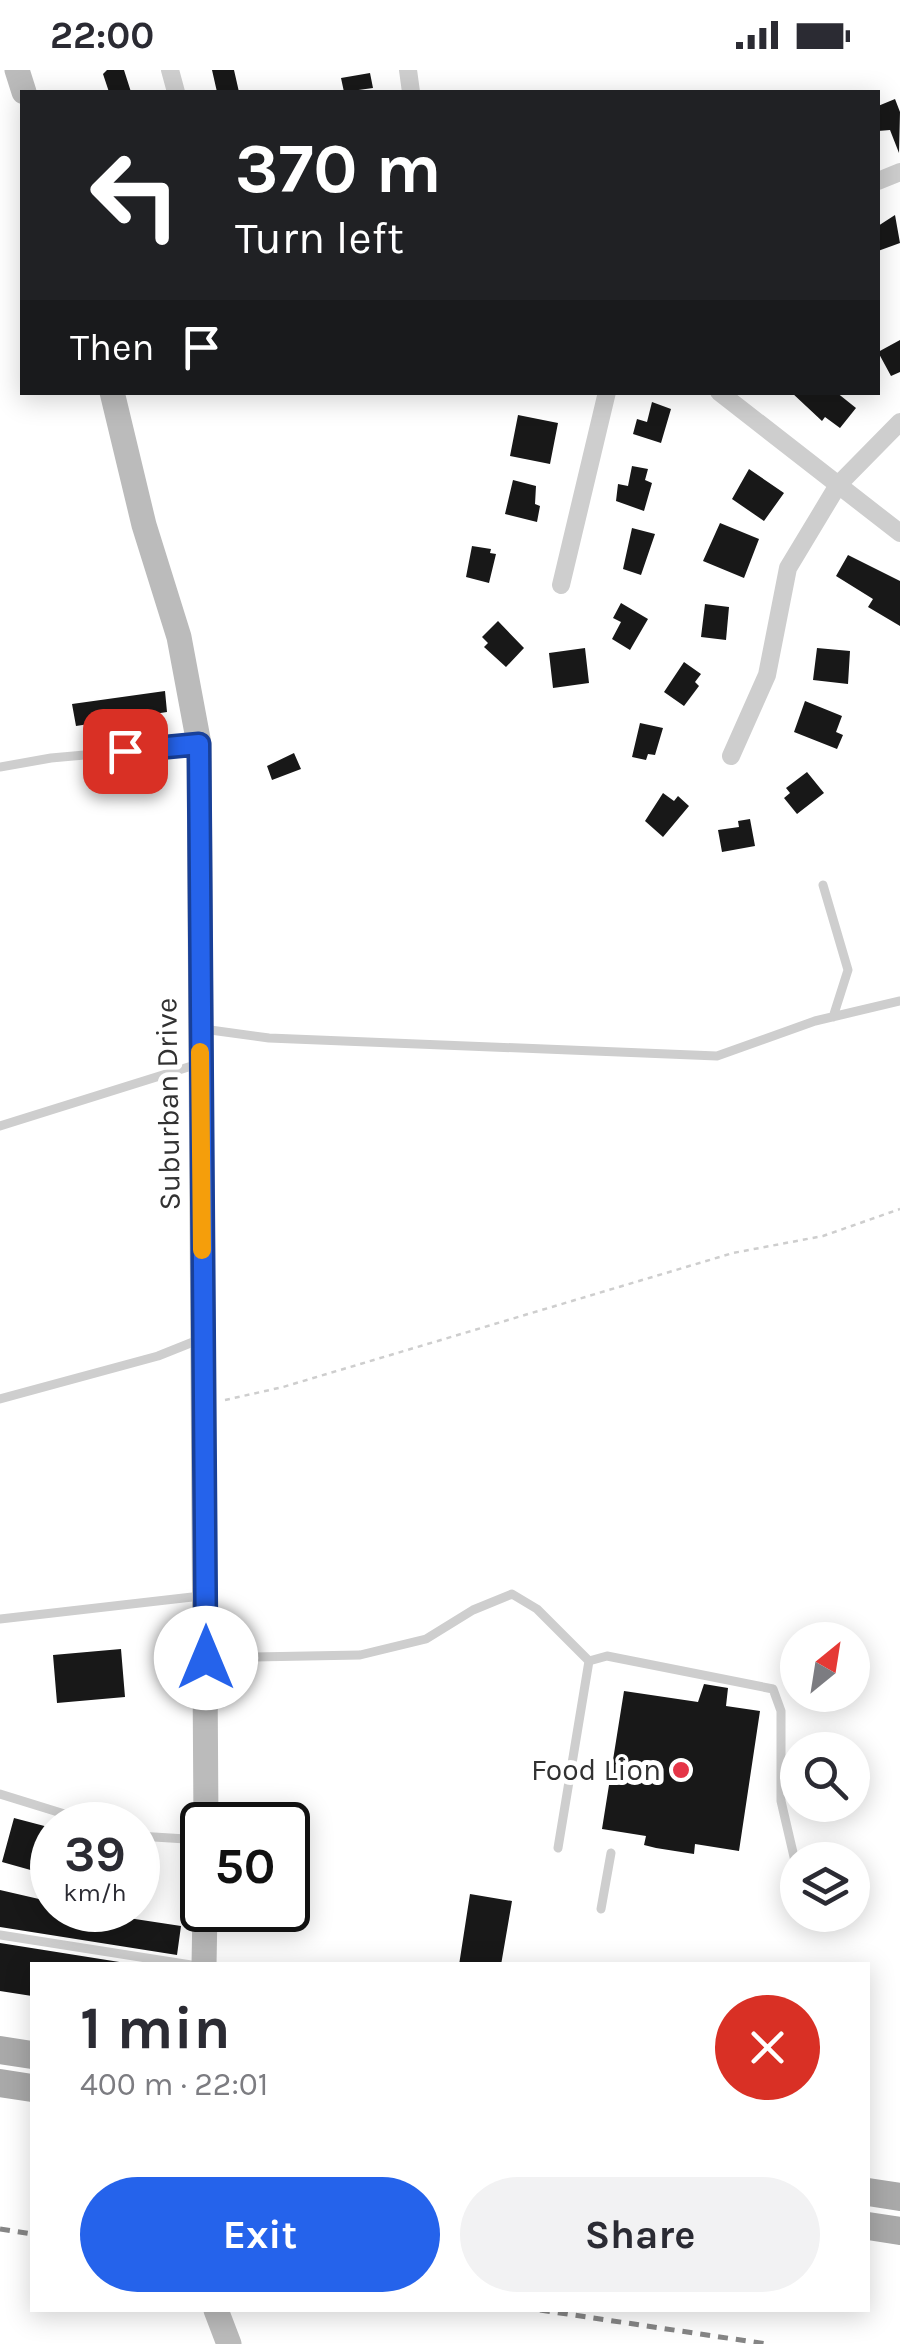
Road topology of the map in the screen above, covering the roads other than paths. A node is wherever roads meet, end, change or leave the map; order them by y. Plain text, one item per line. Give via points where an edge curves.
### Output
1 (113, 395) edge
2 (605, 395) edge
3 (724, 395) edge
4 (900, 422) edge
5 (838, 484) junction
6 (900, 533) edge
7 (561, 585) dead end
8 (199, 744) junction
9 (730, 756) dead end
10 (0, 768) edge
11 (824, 885) dead end
12 (900, 1000) edge
13 (833, 1017) junction
14 (200, 1029) junction
15 (200, 1063) junction
16 (0, 1126) edge
17 (202, 1338) junction
18 (0, 1399) edge
19 (206, 1595) junction
20 (0, 1619) edge
21 (206, 1658) junction
22 (589, 1661) junction
23 (0, 1794) edge
24 (206, 1802) edge
25 (30, 1803) edge
26 (791, 1842) edge
27 (558, 1848) dead end
28 (611, 1853) dead end
29 (601, 1909) dead end
30 (205, 1932) edge
31 (0, 1935) edge
32 (172, 1962) edge
33 (204, 1962) edge
34 (0, 2050) edge
35 (30, 2055) edge
36 (0, 2083) edge
37 (30, 2088) edge
38 (870, 2192) edge
39 (900, 2197) edge
40 (870, 2226) edge
41 (900, 2231) edge
42 (217, 2312) edge
43 (229, 2344) edge

1 - 8 main road, Suburban Drive via 179,637
2 - 7 street
3 - 5 street
4 - 5 street
5 - 6 street
5 - 9 street via 788,568 767,675
8 - 10 lane
8 - 14 main road, Suburban Drive
11 - 13 lane via 848,970
12 - 13 lane
13 - 14 lane via 717,1056 268,1038
14 - 15 main road, Suburban Drive
15 - 16 lane
15 - 17 main road, Suburban Drive
17 - 18 lane
17 - 19 main road, Suburban Drive
19 - 20 lane
19 - 21 main road, Suburban Drive
21 - 22 lane via 360,1655 426,1639 512,1594 537,1609
21 - 24 main road, Suburban Drive
22 - 26 lane via 608,1656 773,1689 781,1711 781,1800
22 - 27 lane
23 - 25 lane
28 - 29 lane
30 - 33 main road
31 - 32 lane
34 - 35 main road
36 - 37 main road
38 - 39 main road
40 - 41 main road
42 - 43 main road

